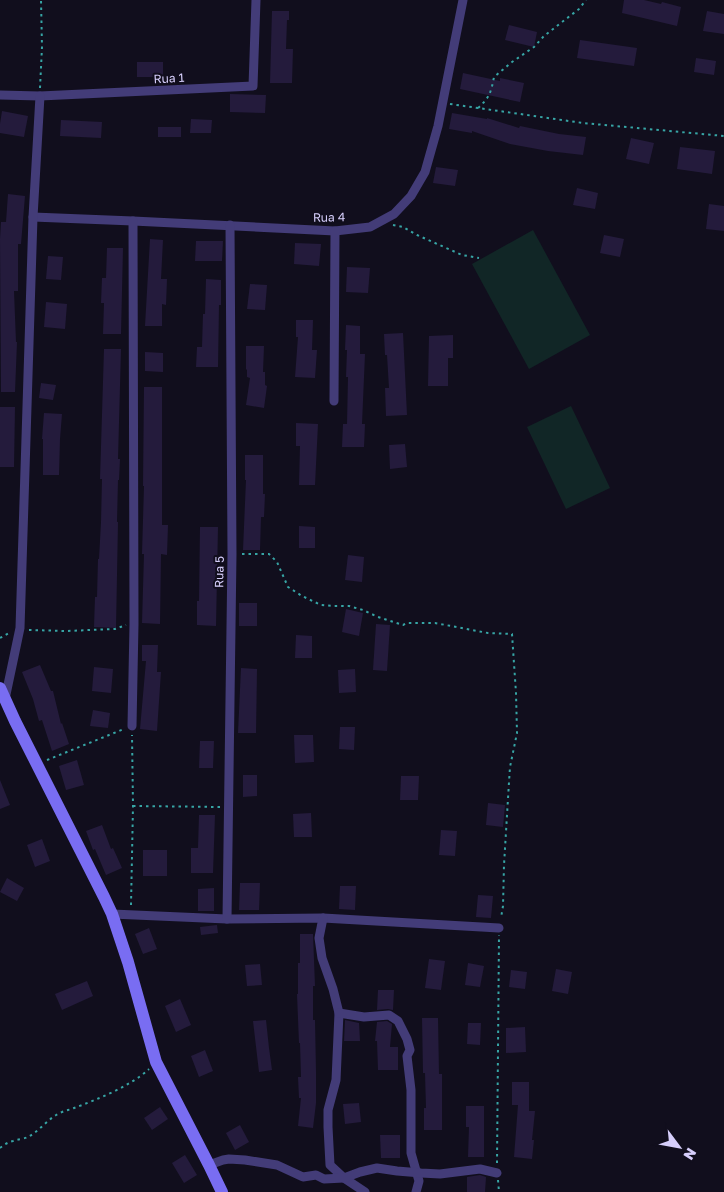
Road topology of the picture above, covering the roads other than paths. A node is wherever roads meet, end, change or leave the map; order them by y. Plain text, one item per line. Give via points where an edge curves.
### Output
1 (256, 0) edge
2 (463, 0) edge
3 (0, 95) edge
4 (40, 96) junction
5 (33, 217) junction
6 (133, 221) junction
7 (230, 225) junction
8 (335, 231) junction
9 (334, 401) dead end
10 (3, 694) edge
11 (132, 726) road end
12 (112, 914) junction
13 (323, 918) junction
14 (227, 919) junction
15 (499, 928) road end
16 (339, 1013) junction
17 (209, 1164) junction
18 (416, 1173) junction
19 (497, 1173) road end
20 (344, 1178) junction
21 (222, 1192) edge
22 (365, 1192) edge
23 (416, 1192) edge

1 - 4 street, Rua 1 via 253,86
2 - 8 street, Rua 4 via 438,126 425,172 394,214 370,227
3 - 4 street, Rua 1
4 - 5 street
5 - 6 street, Rua 4
5 - 10 street via 20,628
6 - 7 street, Rua 4
6 - 11 street
7 - 8 street, Rua 4
7 - 14 street, Rua 5 via 232,554
8 - 9 street
10 - 12 street
12 - 14 street
12 - 17 street via 156,1062
13 - 14 street
13 - 15 street
13 - 16 street via 319,938 322,958
16 - 18 street via 389,1016 402,1028 410,1050 407,1056 411,1090 411,1153
16 - 20 street via 336,1080 328,1110 328,1127 330,1165
17 - 20 street via 237,1159 277,1165 303,1177
17 - 21 street
18 - 19 street via 480,1169
18 - 20 street via 378,1168
18 - 23 street via 419,1181
20 - 22 street

